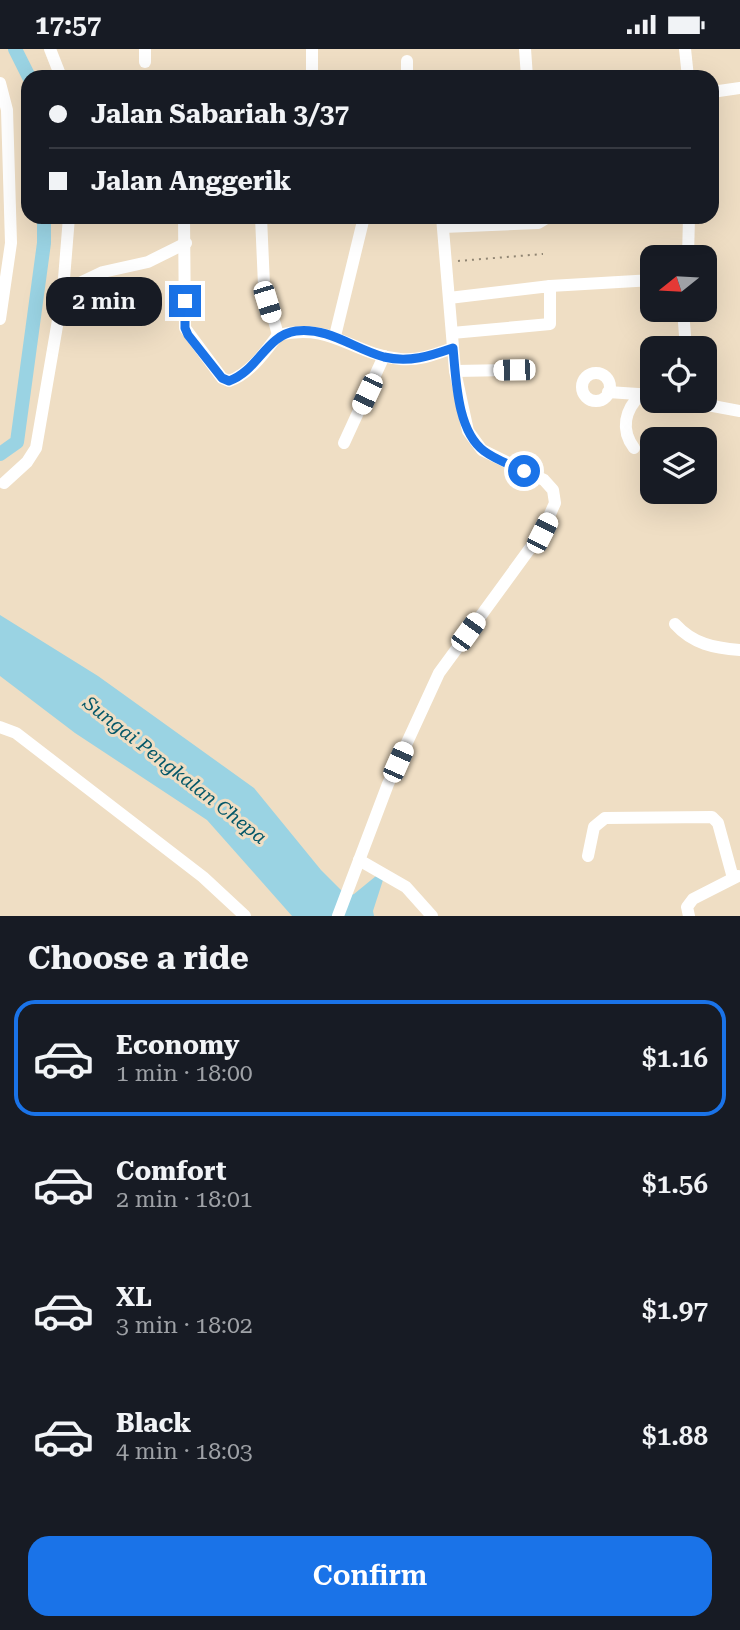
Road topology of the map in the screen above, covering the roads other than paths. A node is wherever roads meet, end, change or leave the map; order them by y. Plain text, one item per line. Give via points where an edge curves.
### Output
1 (50, 49) edge
2 (312, 49) edge
3 (525, 49) edge
4 (685, 49) edge
5 (407, 61) dead end
6 (58, 70) edge
7 (312, 70) edge
8 (407, 70) edge
9 (526, 70) edge
10 (687, 70) edge
11 (0, 83) edge
12 (740, 88) edge
13 (719, 91) edge
14 (4, 196) edge
15 (68, 224) edge
16 (185, 224) edge
17 (261, 224) edge
18 (363, 224) edge
19 (442, 224) edge
20 (689, 224) edge
21 (186, 243) junction
22 (688, 245) edge
23 (640, 281) edge
24 (550, 286) junction
25 (63, 291) junction
26 (449, 298) junction
27 (0, 319) edge
28 (452, 333) junction
29 (278, 335) junction
30 (335, 336) junction
31 (453, 348) junction
32 (384, 356) junction
33 (514, 370) dead end
34 (455, 371) junction
35 (608, 392) dead end
36 (640, 394) edge
37 (640, 399) edge
38 (717, 406) edge
39 (740, 411) edge
40 (344, 443) dead end
41 (634, 448) dead end
42 (4, 483) dead end
43 (675, 624) dead end
44 (740, 650) edge
45 (0, 727) edge
46 (588, 856) dead end
47 (359, 860) junction
48 (737, 876) edge
49 (232, 901) junction
50 (244, 915) edge
51 (226, 916) edge
52 (338, 916) edge
53 (432, 916) edge
54 (689, 916) edge

1 - 6 street
2 - 7 street
3 - 9 street
4 - 10 street
5 - 8 street
11 - 14 street via 6,110
12 - 13 street
14 - 27 street via 11,243
15 - 25 street
16 - 21 street
17 - 29 street via 264,285
18 - 30 street
19 - 26 street
20 - 22 street
21 - 25 street via 148,262 103,272
21 - 29 street via 185,328 222,378 229,381 241,375
23 - 24 street
24 - 26 street
24 - 28 street via 550,324
25 - 42 street via 36,448
26 - 28 street
28 - 31 street
29 - 30 street via 305,330
30 - 32 street
31 - 32 street via 422,358
31 - 34 street
32 - 40 street
33 - 34 street
34 - 47 street via 468,431 482,450 544,480 555,503 542,533 439,673
35 - 36 street
37 - 41 street via 631,405 626,419
38 - 39 street
43 - 44 street via 693,640
45 - 49 street via 16,733
46 - 48 street via 594,827 606,818 712,817
47 - 52 street
47 - 53 street via 391,877
48 - 54 street via 693,899 687,907
49 - 50 street
49 - 51 street

